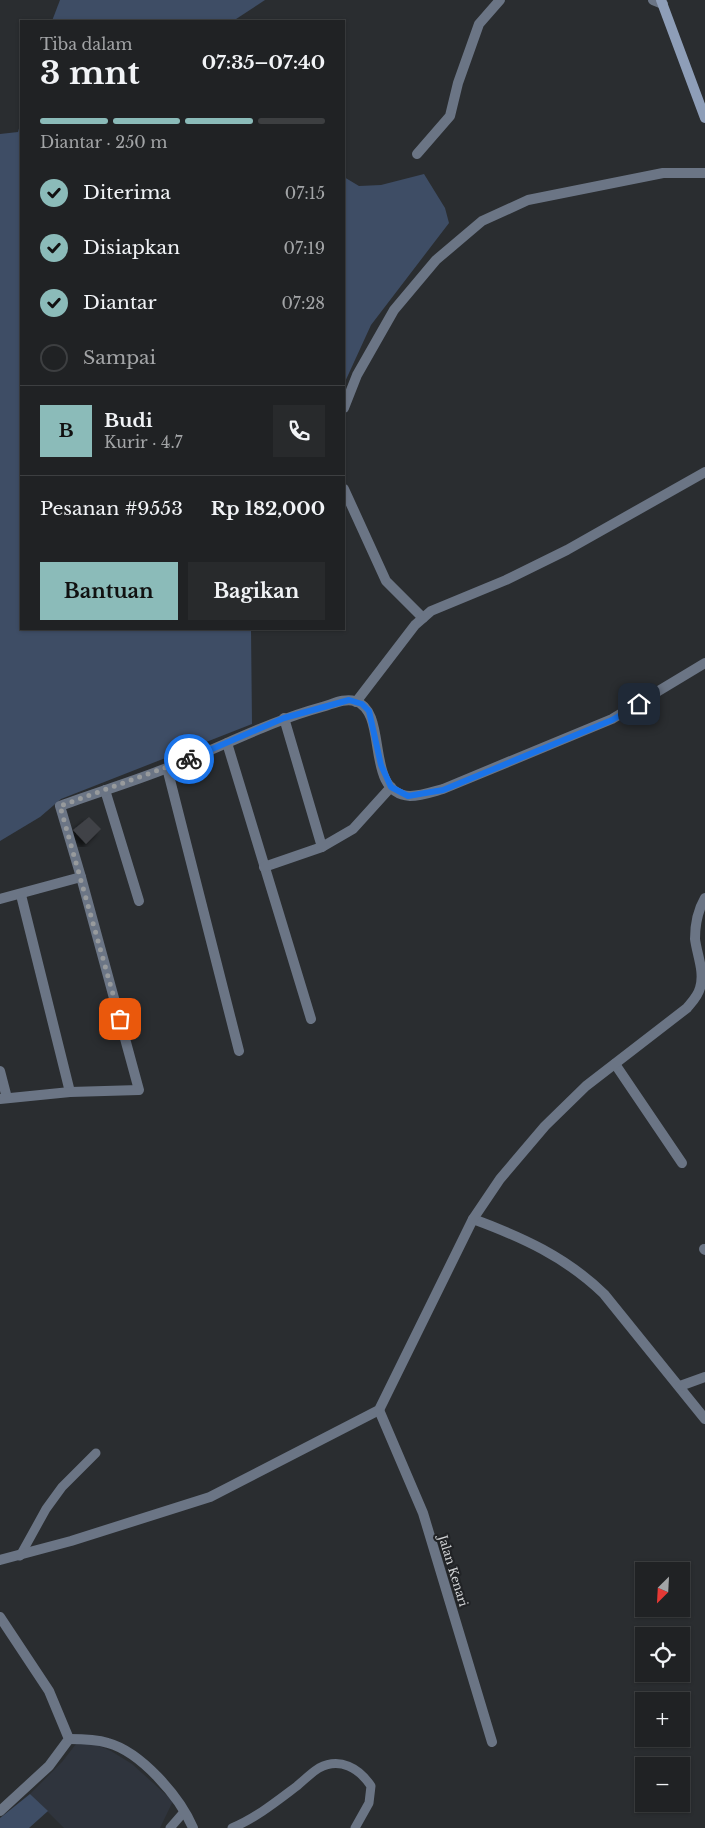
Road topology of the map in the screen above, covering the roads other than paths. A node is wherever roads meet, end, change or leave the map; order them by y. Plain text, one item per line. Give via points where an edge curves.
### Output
1 (500, 0) edge
2 (653, 0) edge
3 (662, 2) edge
4 (705, 118) edge
5 (417, 154) dead end
6 (705, 173) edge
7 (345, 406) edge
8 (705, 472) edge
9 (345, 492) edge
10 (423, 618) junction
11 (705, 663) edge
12 (356, 702) junction
13 (284, 718) junction
14 (227, 743) junction
15 (168, 768) junction
16 (391, 787) junction
17 (105, 790) junction
18 (322, 847) junction
19 (264, 866) junction
20 (81, 877) junction
21 (21, 894) junction
22 (705, 898) edge
23 (0, 899) edge
24 (139, 901) dead end
25 (311, 1018) dead end
26 (239, 1051) dead end
27 (615, 1064) junction
28 (0, 1071) edge
29 (70, 1092) junction
30 (3, 1099) edge
31 (682, 1163) dead end
32 (473, 1218) junction
33 (705, 1376) edge
34 (680, 1386) junction
35 (379, 1410) junction
36 (705, 1419) edge
37 (96, 1453) dead end
38 (20, 1556) junction
39 (0, 1560) edge
40 (0, 1617) edge
41 (69, 1738) junction
42 (492, 1742) dead end
43 (0, 1811) edge
44 (184, 1812) junction
45 (170, 1828) edge
46 (193, 1828) edge
47 (232, 1828) edge
48 (355, 1828) edge

1 - 5 street via 479,24 450,116
2 - 3 street
3 - 4 main road
6 - 7 street via 664,173 528,200 482,221 436,260 394,310 357,376
8 - 10 street via 567,550 431,611
9 - 10 street via 386,581
10 - 12 street
11 - 16 street via 612,720 443,790 408,796
12 - 13 street via 340,701
12 - 16 street via 369,711 381,765
13 - 14 street
13 - 18 street
14 - 15 street
14 - 19 street
15 - 17 street
15 - 26 street
16 - 18 street via 353,829
17 - 20 street via 60,806
17 - 24 street
18 - 19 street
19 - 25 street
20 - 21 street
20 - 29 street via 139,1090
21 - 23 street
21 - 29 street
22 - 27 street via 697,919 695,940 700,956 700,988 687,1008
27 - 31 street
27 - 32 street via 586,1086 545,1126 500,1179
28 - 30 street
29 - 30 street
32 - 34 street via 543,1248 586,1276
32 - 35 street
33 - 34 street
34 - 36 street
35 - 38 street via 210,1497
35 - 42 street, Jalan Kenari via 422,1513
37 - 38 lane via 62,1487
38 - 39 street
40 - 41 street via 49,1691
41 - 43 street via 49,1766
41 - 44 street via 107,1742 128,1752 161,1781
44 - 45 lane
44 - 46 street
47 - 48 lane via 258,1815 319,1768 336,1763 349,1765 363,1774 371,1786 369,1803

